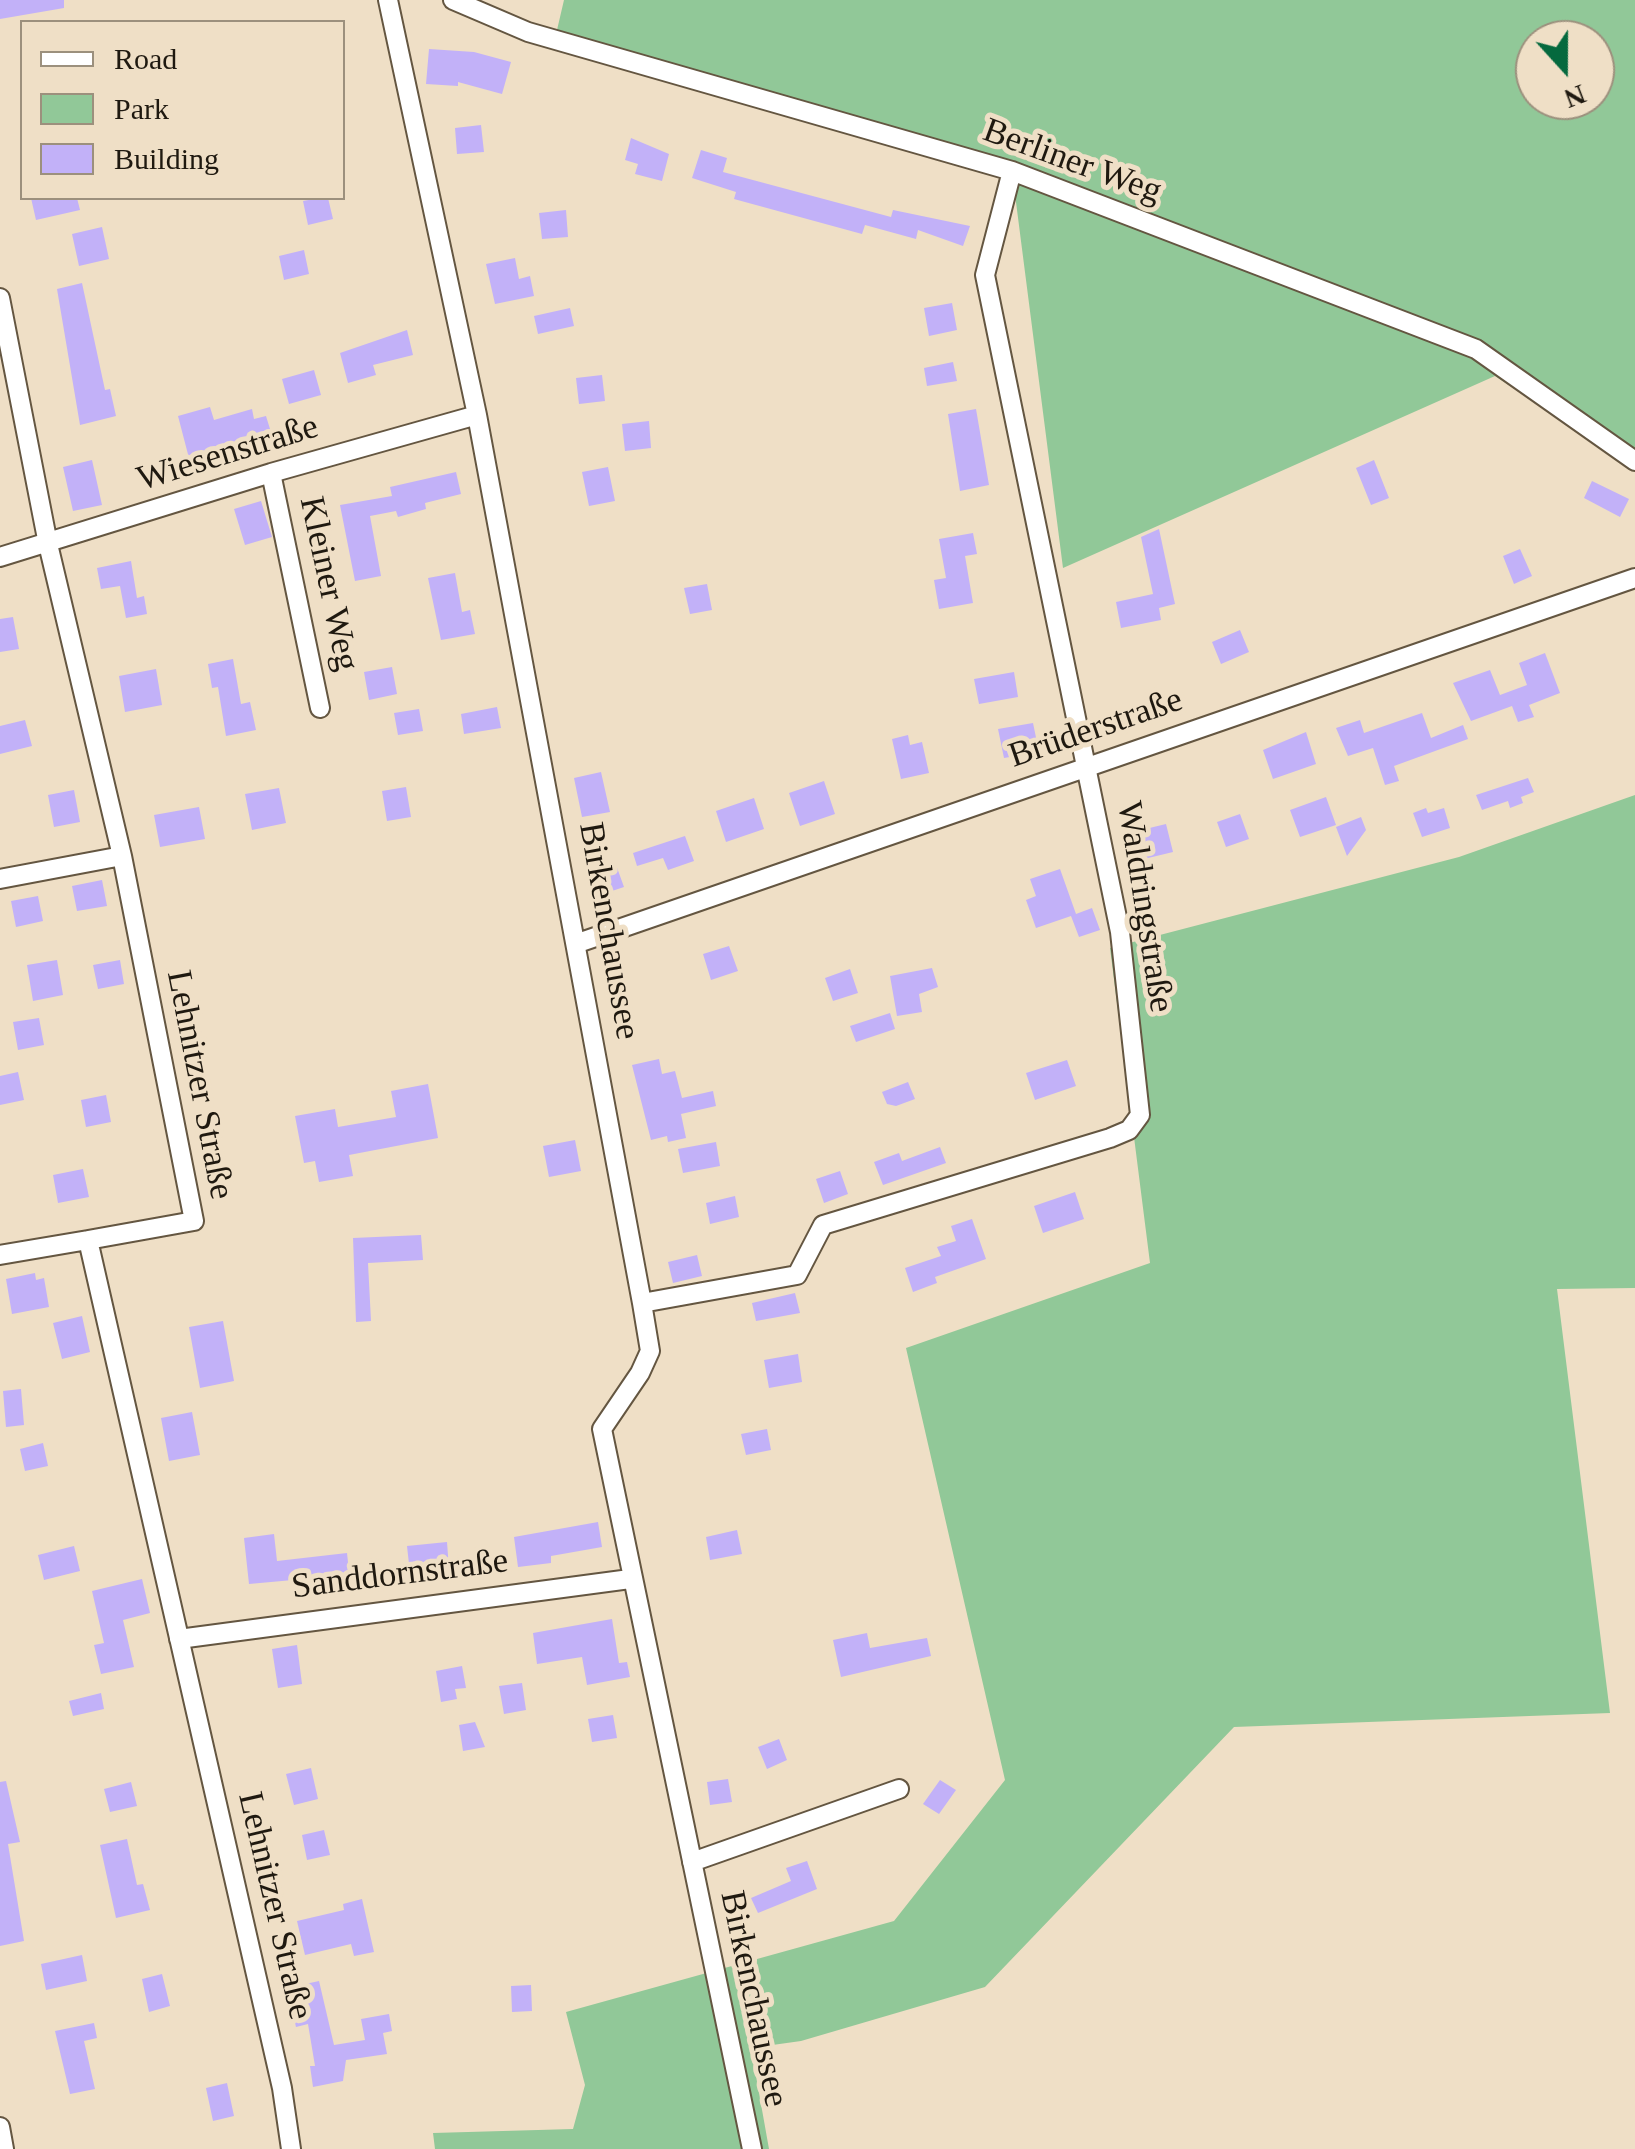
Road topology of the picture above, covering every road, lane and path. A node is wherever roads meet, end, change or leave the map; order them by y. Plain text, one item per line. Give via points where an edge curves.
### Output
1 (388, 0) edge
2 (453, 0) edge
3 (1012, 171) junction
4 (0, 298) edge
5 (476, 415) junction
6 (1635, 462) edge
7 (271, 472) junction
8 (48, 544) junction
9 (0, 558) edge
10 (1635, 578) edge
11 (320, 708) dead end
12 (1088, 765) junction
13 (122, 856) junction
14 (0, 879) edge
15 (578, 943) junction
16 (88, 1240) junction
17 (0, 1254) edge
18 (642, 1303) junction
19 (630, 1579) junction
20 (179, 1639) junction
21 (899, 1789) dead end
22 (692, 1862) junction
23 (0, 2128) edge
24 (4, 2149) edge
25 (291, 2149) edge
26 (752, 2149) edge

1 - 5 street, Birkenchaussee
2 - 3 street, Berliner Weg via 528,32
3 - 6 street, Berliner Weg via 1476,349
3 - 12 street, Waldringstraße via 985,275
4 - 8 street, Lehnitzer Straße
5 - 7 street, Wiesenstraße
5 - 15 street, Birkenchaussee
7 - 8 street, Wiesenstraße
7 - 11 street, Kleiner Weg
8 - 9 street, Wiesenstraße
8 - 13 street, Lehnitzer Straße
10 - 12 street, Brüderstraße
12 - 15 street, Brüderstraße
12 - 18 street, Waldringstraße via 1120,932 1140,1115 1129,1130 823,1225 797,1275
13 - 14 street
13 - 16 street, Lehnitzer Straße via 194,1221
15 - 18 street, Birkenchaussee
16 - 17 street
16 - 20 street, Lehnitzer Straße
18 - 19 street, Birkenchaussee via 650,1351 602,1429
19 - 20 street, Sanddornstraße
19 - 22 street, Birkenchaussee
20 - 25 street, Lehnitzer Straße
21 - 22 street, Birkenchaussee
22 - 26 street, Birkenchaussee
23 - 24 street

